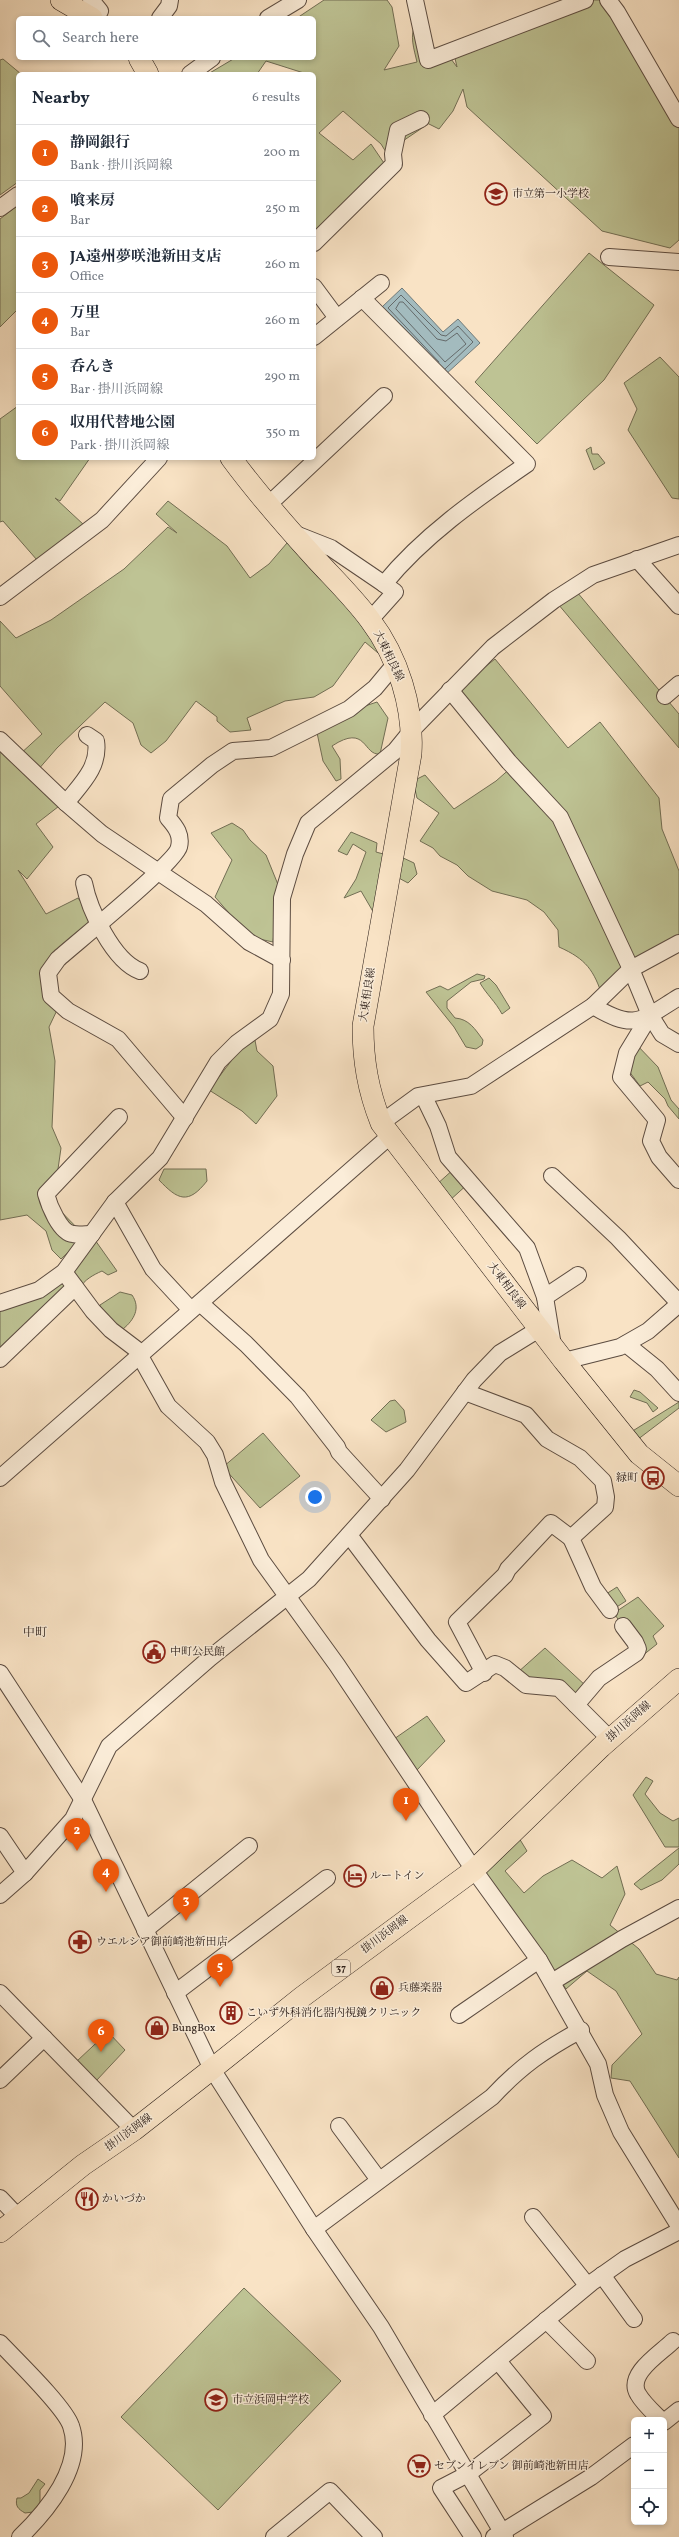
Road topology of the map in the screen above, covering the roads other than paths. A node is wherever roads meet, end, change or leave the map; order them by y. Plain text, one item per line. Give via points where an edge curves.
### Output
1 (61, 0) edge
2 (91, 0) edge
3 (170, 0) edge
4 (298, 0) edge
5 (415, 0) edge
6 (585, 0) edge
7 (608, 0) edge
8 (89, 16) edge
9 (97, 16) edge
10 (162, 16) edge
11 (271, 16) edge
12 (140, 60) edge
13 (209, 60) edge
14 (147, 72) edge
15 (193, 72) edge
16 (421, 119) dead end
17 (679, 119) edge
18 (16, 197) edge
19 (0, 208) edge
20 (316, 241) edge
21 (609, 257) dead end
22 (679, 262) edge
23 (381, 283) dead end
24 (316, 291) edge
25 (362, 298) junction
26 (337, 318) junction
27 (316, 335) edge
28 (384, 396) dead end
29 (157, 460) edge
30 (233, 460) edge
31 (316, 460) edge
32 (316, 460) edge
33 (268, 505) junction
34 (292, 532) junction
35 (679, 544) edge
36 (637, 559) junction
37 (384, 584) junction
38 (0, 597) edge
39 (679, 606) edge
40 (370, 620) junction
41 (395, 664) junction
42 (679, 684) edge
43 (450, 690) junction
44 (665, 696) dead end
45 (413, 729) junction
46 (87, 735) dead end
47 (0, 740) edge
48 (66, 803) junction
49 (158, 872) junction
50 (84, 883) dead end
51 (100, 923) junction
52 (679, 943) edge
53 (282, 960) junction
54 (631, 969) junction
55 (140, 971) dead end
56 (679, 997) edge
57 (593, 1006) junction
58 (650, 1015) junction
59 (679, 1044) edge
60 (424, 1097) junction
61 (118, 1117) dead end
62 (185, 1118) junction
63 (386, 1129) junction
64 (552, 1176) dead end
65 (679, 1180) edge
66 (115, 1202) junction
67 (92, 1234) junction
68 (64, 1272) junction
69 (578, 1275) dead end
70 (75, 1287) junction
71 (545, 1297) junction
72 (0, 1303) edge
73 (679, 1303) edge
74 (196, 1306) junction
75 (539, 1329) junction
76 (626, 1344) junction
77 (558, 1354) junction
78 (140, 1356) junction
79 (0, 1359) edge
80 (466, 1392) junction
81 (679, 1393) edge
82 (0, 1478) edge
83 (679, 1486) edge
84 (382, 1499) junction
85 (349, 1535) junction
86 (571, 1538) junction
87 (290, 1597) junction
88 (610, 1610) dead end
89 (623, 1626) dead end
90 (484, 1672) junction
91 (1, 1678) edge
92 (678, 1682) edge
93 (576, 1704) junction
94 (610, 1739) junction
95 (83, 1800) junction
96 (0, 1836) edge
97 (249, 1846) dead end
98 (474, 1870) junction
99 (25, 1873) junction
100 (326, 1878) dead end
101 (0, 1895) edge
102 (679, 1908) edge
103 (145, 1930) junction
104 (538, 1960) junction
105 (552, 1982) junction
106 (175, 1993) junction
107 (0, 1994) edge
108 (459, 2015) dead end
109 (581, 2030) junction
110 (44, 2038) junction
111 (212, 2069) junction
112 (0, 2080) edge
113 (339, 2126) dead end
114 (134, 2130) junction
115 (379, 2180) junction
116 (0, 2198) edge
117 (18, 2217) junction
118 (533, 2217) dead end
119 (679, 2226) edge
120 (314, 2229) junction
121 (679, 2231) edge
122 (0, 2232) edge
123 (602, 2275) junction
124 (588, 2285) junction
125 (634, 2319) dead end
126 (546, 2320) junction
127 (673, 2341) dead end
128 (0, 2342) edge
129 (498, 2361) junction
130 (587, 2361) dead end
131 (679, 2410) edge
132 (432, 2415) junction
133 (658, 2417) edge
134 (667, 2420) edge
135 (631, 2447) edge
136 (468, 2474) junction
137 (501, 2536) edge
138 (20, 2537) edge
139 (274, 2537) edge
140 (374, 2537) edge
141 (473, 2537) edge

1 - 8 main road
2 - 9 street via 100,11
3 - 10 street
4 - 11 street
5 - 6 street via 428,60
7 - 17 street
12 - 14 main road
13 - 15 street
16 - 20 street via 398,130 393,154 394,164
18 - 19 street
21 - 22 street
23 - 25 street
24 - 26 street
25 - 26 street
25 - 37 street via 527,464 477,498 400,565
26 - 27 street
28 - 31 street
29 - 38 street via 102,520
30 - 33 main road, 大東相良線
32 - 33 street
33 - 34 main road, 大東相良線
34 - 37 street via 331,548
34 - 40 main road, 大東相良線
35 - 36 street
36 - 39 street
36 - 43 street via 593,575 554,600 493,647
37 - 40 street via 395,592
40 - 41 main road, 大東相良線
41 - 45 main road, 大東相良線
41 - 49 street via 375,688 349,710 271,748 233,751 171,799 168,818 180,836 179,849
42 - 44 street
43 - 45 street
43 - 54 street via 509,762 560,817
45 - 53 street via 395,752 308,824 295,854 282,898
45 - 63 main road, 大東相良線 via 404,796 363,1026 363,1053 367,1079
46 - 48 street via 96,742 98,753 94,765
47 - 48 street
48 - 49 street via 102,834
49 - 51 street
49 - 53 street via 206,904 249,942
50 - 51 street via 87,901
51 - 55 street via 110,942 128,964
51 - 62 street via 58,959 48,973 51,996 68,1010 118,1039
52 - 54 street
53 - 62 street via 281,994 270,1019 237,1042 218,1062
54 - 57 street
54 - 58 street
56 - 58 street
57 - 58 street via 615,1019 630,1022
57 - 60 street via 471,1086
58 - 59 street via 662,1034
58 - 65 street via 627,1053 621,1077 657,1120 651,1141 659,1157
60 - 63 street via 418,1096
60 - 71 street via 438,1126 448,1156 527,1248
61 - 67 street via 46,1194 49,1208 66,1232
62 - 66 street via 160,1158
63 - 74 street
63 - 75 main road, 大東相良線
64 - 73 street via 618,1238
66 - 67 street
66 - 74 street via 153,1269
67 - 68 street
68 - 70 street
68 - 72 street via 38,1290
69 - 71 street
70 - 78 street via 111,1330 130,1342
70 - 79 street
71 - 77 street
73 - 76 street via 648,1332
74 - 78 street
74 - 84 street via 246,1344 298,1397 339,1452
75 - 77 main road, 大東相良線
75 - 80 street via 500,1353
76 - 77 street
76 - 81 street via 657,1369
77 - 83 main road, 大東相良線 via 639,1454
78 - 82 street
78 - 87 street via 168,1406 207,1442 215,1455 223,1482 262,1560
80 - 84 street
80 - 86 street via 526,1415 547,1439 580,1458 603,1481 605,1506
84 - 85 street
85 - 87 street
85 - 90 street via 428,1640 466,1683
86 - 88 street via 593,1587
86 - 90 street via 551,1523 505,1575 457,1622
87 - 95 street via 210,1658 108,1746
87 - 98 street
89 - 93 street via 635,1642 638,1649 636,1653 599,1678
90 - 93 street via 495,1664 505,1668 526,1685 559,1688
91 - 95 street
92 - 94 main road, 掛川浜岡線 / 37
93 - 94 street
94 - 98 main road, 掛川浜岡線 / 37
95 - 99 street via 63,1831
95 - 103 street
96 - 99 street
97 - 103 street
98 - 104 street
98 - 111 main road, 掛川浜岡線 / 37 via 302,1997
99 - 101 street
100 - 106 street
102 - 105 street
103 - 106 street
104 - 105 street
104 - 108 street
105 - 109 street
106 - 111 street
107 - 110 street
109 - 115 street via 540,2053 513,2075 492,2097
109 - 119 street via 598,2064 605,2095 621,2132
110 - 112 street
110 - 114 street
111 - 114 main road, 掛川浜岡線 / 37
111 - 120 street
113 - 115 street
114 - 117 main road, 掛川浜岡線 / 37 via 83,2165
115 - 120 street
116 - 117 street
117 - 122 main road, 掛川浜岡線 / 37
118 - 124 street
120 - 132 street via 381,2327
121 - 123 street via 625,2259
123 - 124 street
123 - 125 street
124 - 126 street
126 - 129 street
126 - 130 street
127 - 133 street via 637,2375 634,2383 637,2394
128 - 138 street via 57,2404 71,2426 74,2451 68,2473 33,2525
129 - 132 street
129 - 136 street via 543,2416
131 - 134 street
132 - 136 street
135 - 137 street via 591,2477
136 - 137 street
136 - 141 street via 441,2488
139 - 140 street via 330,2491

